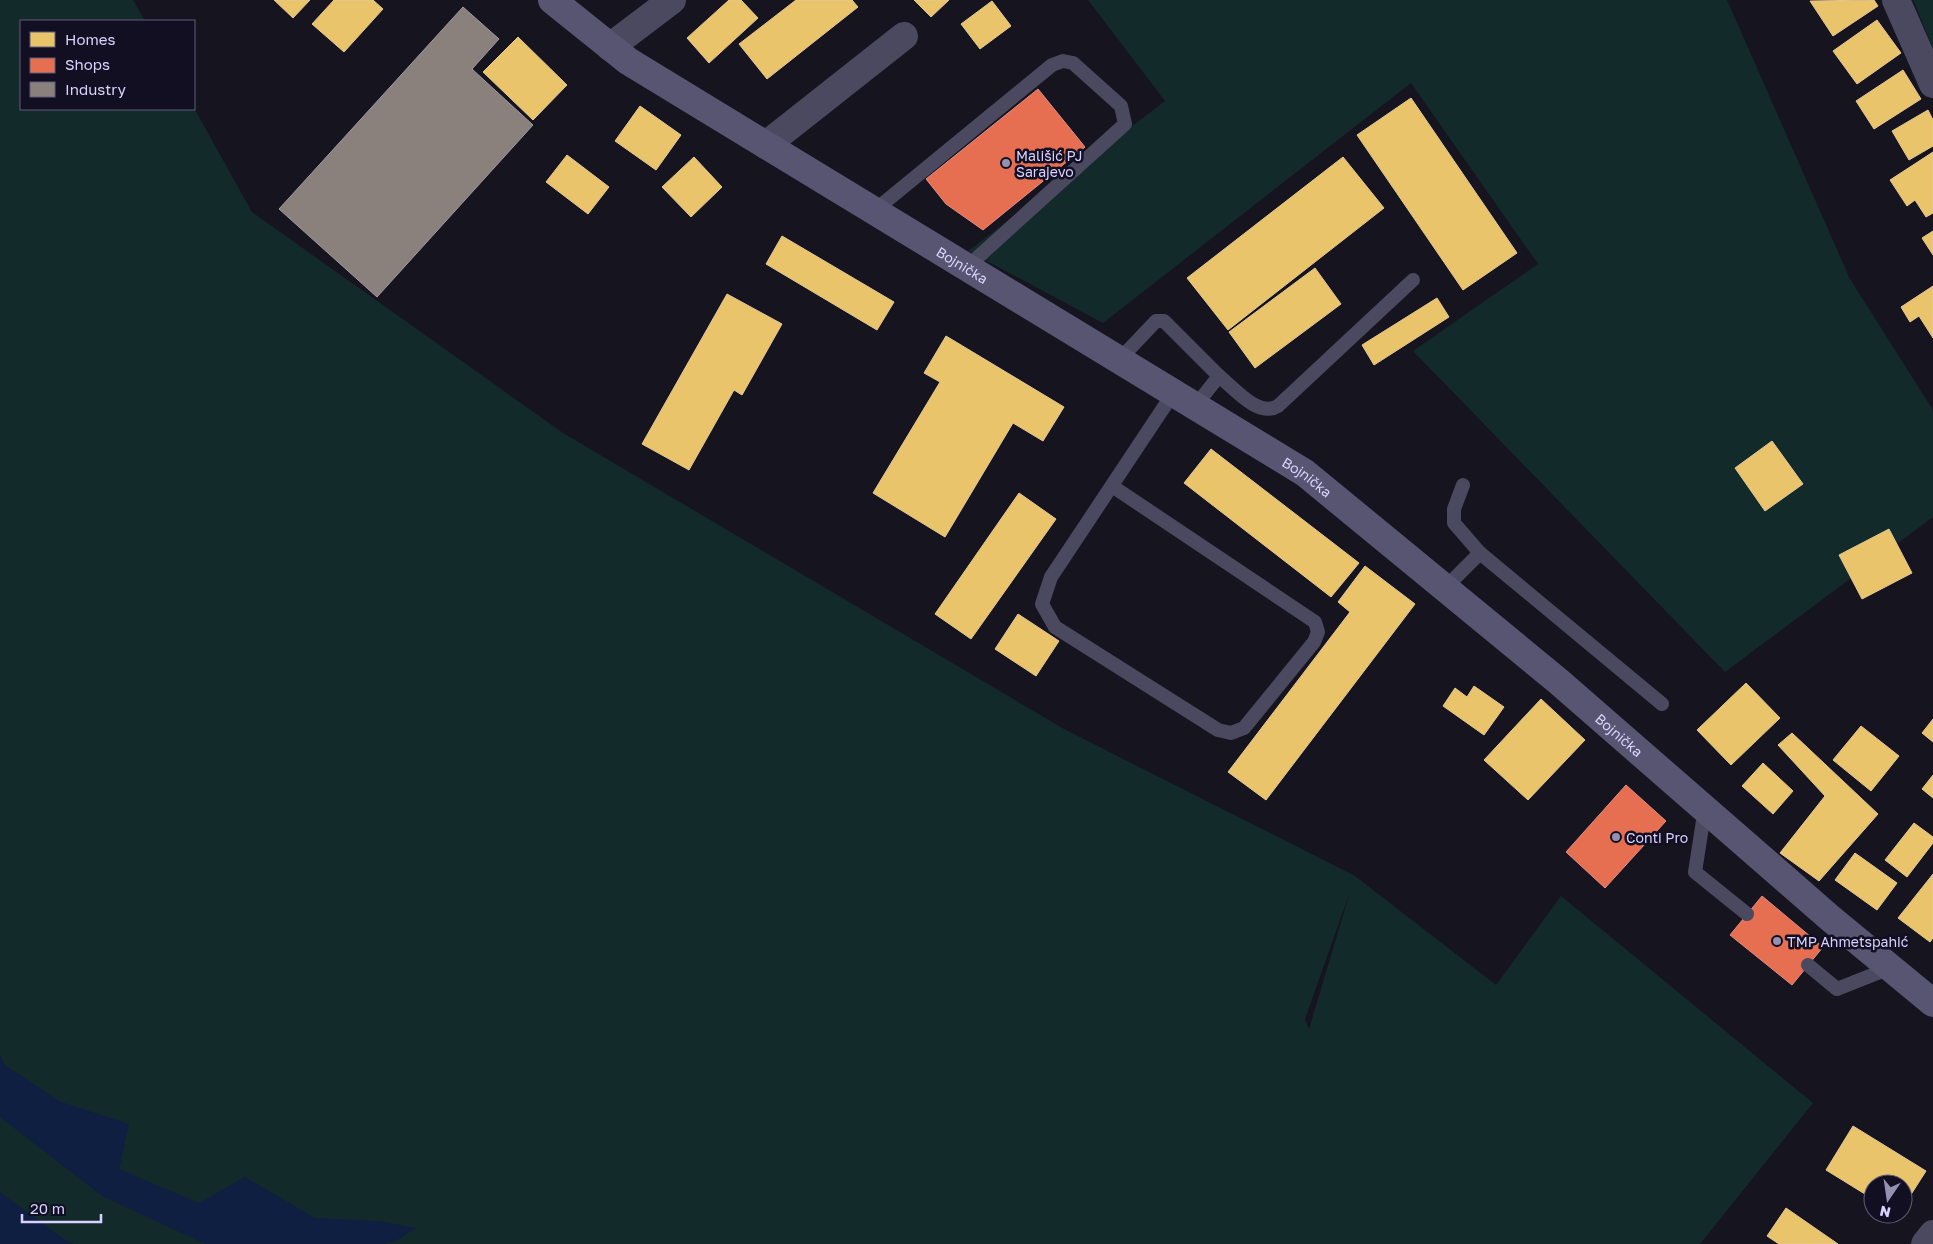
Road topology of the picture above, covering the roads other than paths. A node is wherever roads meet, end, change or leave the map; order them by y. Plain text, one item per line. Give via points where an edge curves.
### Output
1 (552, 0) edge
2 (672, 0) edge
3 (1896, 0) edge
4 (904, 36) dead end
5 (610, 48) junction
6 (1933, 84) edge
7 (766, 145) junction
8 (874, 211) junction
9 (966, 267) junction
10 (1413, 280) dead end
11 (1120, 359) junction
12 (1219, 376) junction
13 (1185, 398) junction
14 (1463, 485) dead end
15 (1112, 486) junction
16 (1480, 553) junction
17 (1445, 588) junction
18 (1662, 704) dead end
19 (1705, 808) junction
20 (1747, 914) dead end
21 (1808, 965) dead end
22 (1890, 968) junction
23 (1933, 1003) edge
24 (1933, 1234) edge
25 (1925, 1244) edge

1 - 5 main road, Bojnička
2 - 5 street
3 - 6 street
4 - 7 street
5 - 7 main road, Bojnička
7 - 8 main road, Bojnička
8 - 9 main road, Bojnička
8 - 9 lane via 1052,65 1063,61 1073,63 1121,106 1125,124
9 - 11 main road, Bojnička
10 - 12 lane via 1273,410 1260,409
11 - 12 lane via 1156,320 1160,320
11 - 13 main road, Bojnička
12 - 13 lane
13 - 15 lane
13 - 17 main road, Bojnička via 1305,473
14 - 16 lane via 1454,509 1454,523
15 - 15 lane via 1051,577 1042,604 1047,616 1055,627 1218,730 1232,733 1244,728 1314,642 1318,632 1315,622
16 - 17 lane
16 - 18 lane
17 - 19 main road, Bojnička via 1558,680
19 - 20 lane via 1695,872
19 - 22 main road, Bojnička
21 - 22 lane via 1837,989
22 - 23 main road, Bojnička
24 - 25 street

